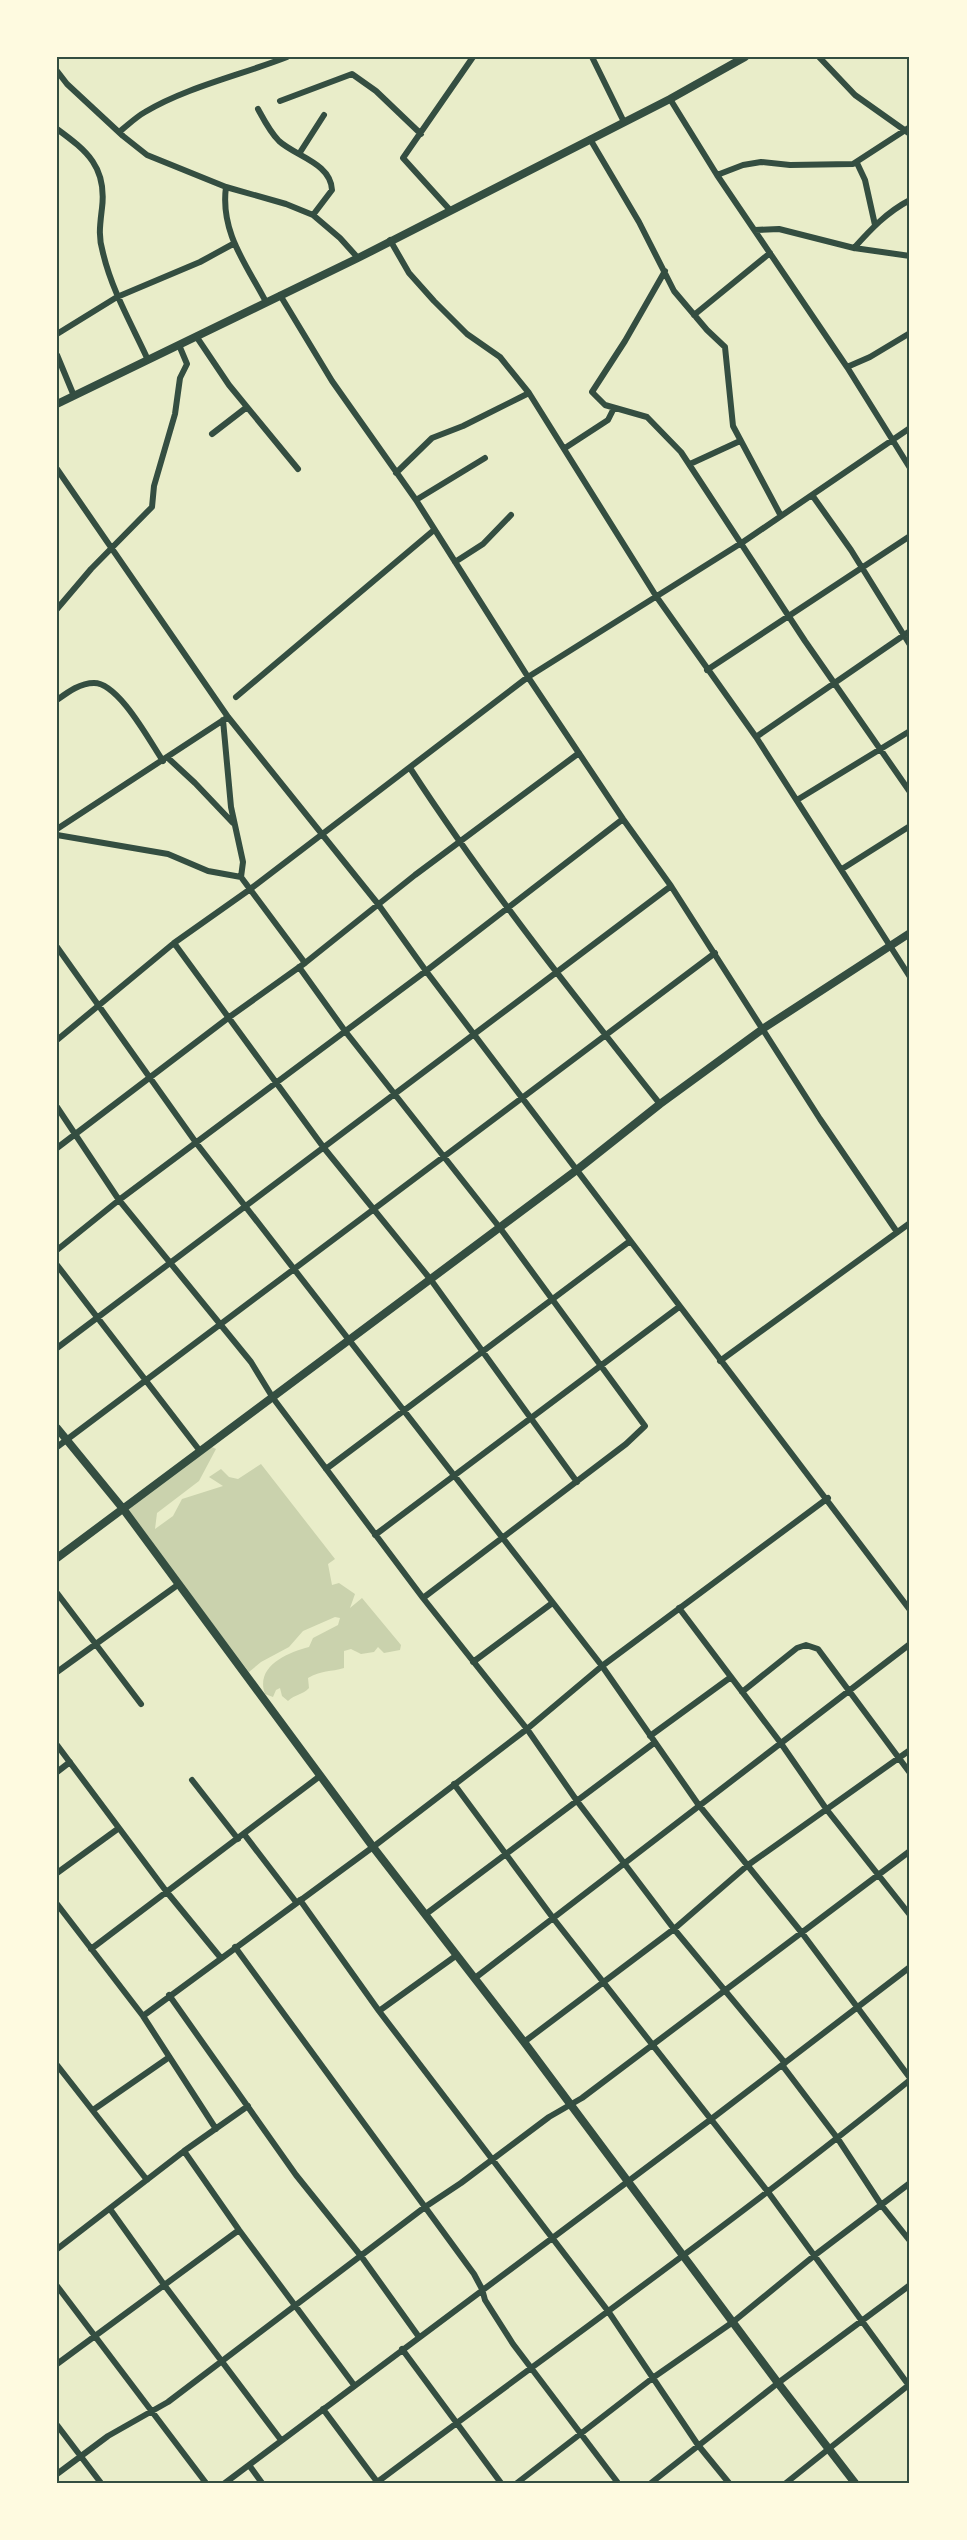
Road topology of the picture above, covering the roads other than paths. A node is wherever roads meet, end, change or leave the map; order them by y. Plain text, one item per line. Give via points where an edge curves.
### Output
1 (287, 57) edge
2 (473, 57) edge
3 (592, 57) edge
4 (745, 57) edge
5 (819, 57) edge
6 (58, 75) edge
7 (670, 99) junction
8 (280, 101) dead end
9 (258, 109) dead end
10 (324, 115) dead end
11 (624, 122) junction
12 (57, 129) edge
13 (909, 130) edge
14 (120, 132) junction
15 (421, 134) junction
16 (590, 139) junction
17 (299, 154) junction
18 (857, 163) junction
19 (717, 175) junction
20 (225, 186) junction
21 (910, 200) edge
22 (450, 210) junction
23 (313, 215) junction
24 (875, 225) junction
25 (755, 230) junction
26 (390, 240) junction
27 (233, 244) junction
28 (854, 248) junction
29 (770, 253) junction
30 (910, 256) edge
31 (358, 258) junction
32 (665, 271) junction
33 (280, 295) junction
34 (117, 297) junction
35 (266, 302) junction
36 (694, 315) junction
37 (910, 333) edge
38 (57, 334) edge
39 (196, 336) junction
40 (179, 345) junction
41 (57, 355) edge
42 (148, 360) junction
43 (847, 367) junction
44 (529, 393) junction
45 (74, 396) junction
46 (57, 404) edge
47 (247, 407) junction
48 (614, 408) junction
49 (910, 428) edge
50 (212, 434) dead end
51 (891, 439) junction
52 (740, 441) junction
53 (565, 448) junction
54 (485, 458) dead end
55 (690, 464) junction
56 (910, 468) edge
57 (57, 469) edge
58 (298, 469) dead end
59 (396, 473) junction
60 (812, 495) junction
61 (416, 500) junction
62 (511, 515) dead end
63 (781, 516) junction
64 (434, 530) junction
65 (910, 536) edge
66 (742, 542) junction
67 (113, 547) junction
68 (455, 562) junction
69 (862, 567) junction
70 (656, 596) junction
71 (57, 609) edge
72 (790, 615) junction
73 (907, 633) edge
74 (910, 645) edge
75 (707, 670) junction
76 (528, 677) junction
77 (835, 681) junction
78 (236, 697) dead end
79 (57, 700) edge
80 (225, 718) junction
81 (910, 730) edge
82 (756, 737) junction
83 (880, 750) junction
84 (579, 753) junction
85 (165, 759) junction
86 (410, 768) junction
87 (910, 792) edge
88 (797, 800) junction
89 (623, 819) junction
90 (234, 824) junction
91 (910, 826) edge
92 (57, 829) edge
93 (323, 834) junction
94 (57, 835) edge
95 (459, 842) junction
96 (842, 869) junction
97 (241, 877) junction
98 (670, 886) junction
99 (249, 890) junction
100 (378, 904) junction
101 (507, 908) junction
102 (910, 933) edge
103 (174, 943) junction
104 (889, 946) junction
105 (57, 947) edge
106 (715, 953) junction
107 (302, 965) junction
108 (426, 971) junction
109 (555, 971) junction
110 (910, 977) edge
111 (98, 1003) junction
112 (228, 1018) junction
113 (764, 1028) junction
114 (345, 1031) junction
115 (474, 1034) junction
116 (606, 1035) junction
117 (57, 1040) edge
118 (151, 1078) junction
119 (276, 1084) junction
120 (396, 1094) junction
121 (524, 1098) junction
122 (660, 1104) junction
123 (57, 1107) edge
124 (76, 1135) junction
125 (198, 1144) junction
126 (57, 1148) edge
127 (324, 1148) junction
128 (445, 1156) junction
129 (578, 1169) junction
130 (119, 1200) junction
131 (245, 1206) junction
132 (373, 1210) junction
133 (910, 1223) edge
134 (500, 1228) junction
135 (897, 1232) junction
136 (630, 1241) junction
137 (57, 1250) edge
138 (169, 1264) junction
139 (57, 1265) edge
140 (294, 1271) junction
141 (431, 1280) junction
142 (552, 1302) junction
143 (679, 1306) junction
144 (97, 1320) junction
145 (222, 1325) junction
146 (350, 1341) junction
147 (57, 1348) edge
148 (484, 1353) junction
149 (720, 1361) junction
150 (599, 1366) junction
151 (146, 1382) junction
152 (273, 1398) junction
153 (406, 1411) junction
154 (530, 1419) junction
155 (57, 1428) edge
156 (67, 1441) junction
157 (57, 1447) edge
158 (200, 1451) junction
159 (326, 1469) junction
160 (454, 1475) junction
161 (577, 1482) junction
162 (828, 1498) junction
163 (124, 1510) junction
164 (375, 1535) junction
165 (502, 1540) junction
166 (57, 1558) edge
167 (179, 1584) junction
168 (57, 1593) edge
169 (423, 1598) junction
170 (551, 1604) junction
171 (679, 1608) junction
172 (910, 1610) edge
173 (95, 1644) junction
174 (910, 1644) edge
175 (473, 1662) junction
176 (602, 1666) junction
177 (57, 1672) edge
178 (730, 1677) junction
179 (742, 1692) junction
180 (848, 1692) junction
181 (141, 1704) dead end
182 (527, 1729) junction
183 (650, 1736) junction
184 (780, 1742) junction
185 (654, 1743) junction
186 (57, 1745) edge
187 (910, 1750) edge
188 (899, 1758) junction
189 (70, 1762) junction
190 (57, 1772) edge
191 (910, 1773) edge
192 (320, 1776) junction
193 (192, 1780) dead end
194 (454, 1784) junction
195 (577, 1801) junction
196 (698, 1804) junction
197 (826, 1810) junction
198 (119, 1828) junction
199 (241, 1836) junction
200 (373, 1847) junction
201 (910, 1851) edge
202 (506, 1854) junction
203 (625, 1864) junction
204 (748, 1865) junction
205 (57, 1873) edge
206 (878, 1877) junction
207 (166, 1891) junction
208 (298, 1901) junction
209 (57, 1904) edge
210 (426, 1914) junction
211 (910, 1915) edge
212 (553, 1917) junction
213 (674, 1929) junction
214 (802, 1932) junction
215 (235, 1947) junction
216 (91, 1949) junction
217 (457, 1955) junction
218 (220, 1957) junction
219 (910, 1966) edge
220 (475, 1978) junction
221 (603, 1981) junction
222 (726, 1991) junction
223 (169, 1995) junction
224 (857, 2008) junction
225 (379, 2011) junction
226 (142, 2016) junction
227 (524, 2042) junction
228 (652, 2044) junction
229 (168, 2058) junction
230 (784, 2064) junction
231 (57, 2065) edge
232 (910, 2079) edge
233 (248, 2106) junction
234 (570, 2106) junction
235 (93, 2110) junction
236 (710, 2120) junction
237 (216, 2129) junction
238 (837, 2139) junction
239 (184, 2151) junction
240 (493, 2160) junction
241 (147, 2180) junction
242 (627, 2181) junction
243 (910, 2183) edge
244 (768, 2192) junction
245 (882, 2206) junction
246 (425, 2207) junction
247 (110, 2209) junction
248 (239, 2230) junction
249 (552, 2237) junction
250 (910, 2241) edge
251 (57, 2249) edge
252 (815, 2255) junction
253 (361, 2256) junction
254 (684, 2257) junction
255 (910, 2285) edge
256 (57, 2286) edge
257 (165, 2286) junction
258 (482, 2289) junction
259 (294, 2306) junction
260 (608, 2311) junction
261 (864, 2321) junction
262 (733, 2322) junction
263 (95, 2336) junction
264 (419, 2337) junction
265 (402, 2349) junction
266 (224, 2361) junction
267 (57, 2364) edge
268 (530, 2367) junction
269 (654, 2377) junction
270 (778, 2384) junction
271 (354, 2385) junction
272 (910, 2385) edge
273 (323, 2409) junction
274 (152, 2411) junction
275 (456, 2422) junction
276 (57, 2425) edge
277 (581, 2433) junction
278 (282, 2440) junction
279 (698, 2445) junction
280 (828, 2447) junction
281 (81, 2456) junction
282 (249, 2465) junction
283 (57, 2474) edge
284 (101, 2483) edge
285 (206, 2483) edge
286 (225, 2483) edge
287 (262, 2483) edge
288 (377, 2483) edge
289 (501, 2483) edge
290 (517, 2483) edge
291 (618, 2483) edge
292 (651, 2483) edge
293 (729, 2483) edge
294 (786, 2483) edge
295 (855, 2483) edge

1 - 14 street via 159,105
2 - 15 street
3 - 11 street
4 - 7 main road
5 - 13 street via 855,95
6 - 14 street
7 - 11 main road
7 - 19 street
8 - 15 street via 352,74
9 - 17 street via 280,142
10 - 17 street
11 - 16 main road
12 - 34 street via 88,153 96,165 103,193 99,239
13 - 18 street
14 - 20 street via 147,155
15 - 22 street via 403,158
16 - 22 main road
16 - 32 street
17 - 23 street via 320,168 332,186
18 - 19 street via 761,162
18 - 24 street
19 - 25 street
20 - 23 street
20 - 27 street via 224,213
21 - 24 street via 896,206
22 - 26 main road
23 - 31 street
24 - 28 street
25 - 28 street via 779,229
25 - 29 street
26 - 31 main road
26 - 44 street via 409,273 434,301 462,330 500,357
27 - 34 street via 190,267
27 - 35 street
28 - 30 street
29 - 36 street
29 - 43 street
31 - 33 main road
32 - 36 street via 674,291
32 - 48 street via 592,392
33 - 35 main road
33 - 59 street via 332,381
34 - 38 street
34 - 42 street
35 - 39 main road
36 - 52 street via 725,347 733,426
37 - 43 street
39 - 40 main road
39 - 47 street
40 - 42 main road
40 - 67 street via 187,364 180,378 152,507
41 - 45 street
42 - 45 main road
43 - 51 street
44 - 53 street
44 - 59 street via 432,438
45 - 46 main road
47 - 50 street
47 - 58 street
48 - 53 street via 608,420
48 - 55 street via 647,417
49 - 51 street
51 - 56 street
51 - 60 street
52 - 55 street
52 - 63 street
53 - 70 street
54 - 61 street
55 - 66 street
57 - 67 street
59 - 61 street
60 - 63 street
60 - 69 street
61 - 64 street
62 - 68 street via 483,544
63 - 66 street
64 - 68 street
64 - 78 street
65 - 69 street
66 - 70 street
66 - 72 street
67 - 71 street
67 - 80 street
68 - 76 street
69 - 72 street
69 - 73 street
70 - 75 street
70 - 76 street
72 - 75 street
72 - 77 street
73 - 74 street
73 - 77 street
75 - 82 street
76 - 84 street
76 - 86 street
77 - 82 street
77 - 83 street
79 - 85 street via 73,688 95,682 112,689
80 - 85 street
80 - 90 street via 227,783
80 - 93 street
81 - 83 street
82 - 88 street
83 - 87 street
83 - 88 street
84 - 89 street
84 - 95 street
85 - 90 street via 195,783
85 - 92 street
86 - 93 street
86 - 95 street
88 - 96 street
89 - 98 street
89 - 101 street
90 - 97 street via 243,862
91 - 96 street
93 - 99 street
93 - 100 street
94 - 97 street via 168,854 208,871
95 - 100 street
95 - 101 street
96 - 104 street
97 - 99 street
98 - 106 street
98 - 109 street
99 - 103 street
99 - 107 street
100 - 107 street
100 - 108 street
101 - 108 street
101 - 109 street
102 - 104 street
103 - 111 street
103 - 112 street
104 - 110 street
104 - 113 street
105 - 111 street
106 - 113 street
106 - 116 street
107 - 112 street
107 - 114 street
108 - 114 street
108 - 115 street
109 - 115 street
109 - 116 street
111 - 117 street
111 - 118 street
112 - 118 street
112 - 119 street
113 - 122 street
113 - 135 street
114 - 119 street
114 - 120 street
115 - 120 street
115 - 121 street
116 - 121 street
116 - 122 street
118 - 124 street
118 - 125 street
119 - 125 street
119 - 127 street
120 - 127 street
120 - 128 street
121 - 128 street
121 - 129 street
122 - 129 street
123 - 124 street
124 - 126 street
124 - 130 street
125 - 130 street
125 - 131 street
127 - 131 street
127 - 132 street
128 - 132 street
128 - 134 street
129 - 134 street
129 - 136 street
130 - 137 street
130 - 138 street
131 - 138 street
131 - 140 street
132 - 140 street
132 - 141 street
133 - 135 street
134 - 141 street
134 - 142 street
135 - 149 street
136 - 142 street
136 - 143 street
138 - 144 street
138 - 145 street
139 - 144 street
140 - 145 street
140 - 146 street
141 - 146 street
141 - 148 street
142 - 148 street
142 - 150 street
143 - 149 street
143 - 150 street
144 - 147 street
144 - 151 street
145 - 151 street
145 - 152 street
146 - 152 street
146 - 153 street
148 - 153 street
148 - 154 street
149 - 162 street
150 - 154 street
150 - 161 street via 645,1426
151 - 156 street
151 - 158 street
152 - 158 street
152 - 159 street
153 - 159 street
153 - 160 street
154 - 160 street
154 - 161 street
155 - 156 street
156 - 157 street
156 - 163 street
158 - 163 street
159 - 164 street
160 - 164 street
160 - 165 street
161 - 165 street
162 - 171 street
162 - 172 street
163 - 166 street
163 - 167 street
164 - 169 street
165 - 169 street
165 - 170 street
167 - 173 street
167 - 192 street
168 - 173 street
169 - 175 street
170 - 175 street
170 - 176 street
171 - 176 street
171 - 178 street
173 - 177 street
173 - 181 street
174 - 180 street
175 - 182 street
176 - 182 street
176 - 183 street
178 - 179 street
178 - 183 street
179 - 180 street via 797,1648 809,1646 818,1649
179 - 184 street
180 - 184 street
180 - 188 street
182 - 194 street
182 - 195 street
183 - 185 street
184 - 196 street
184 - 197 street
185 - 195 street
185 - 196 street
186 - 189 street
187 - 188 street
188 - 191 street
188 - 197 street
189 - 190 street
189 - 198 street
192 - 199 street
192 - 200 street
193 - 199 street
194 - 200 street
194 - 202 street
195 - 202 street
195 - 203 street
196 - 203 street
196 - 204 street
197 - 204 street
197 - 206 street
198 - 205 street
198 - 207 street
199 - 207 street
199 - 208 street
200 - 208 street
200 - 210 street
201 - 206 street
202 - 210 street
202 - 212 street
203 - 212 street
203 - 213 street
204 - 213 street
204 - 214 street
206 - 211 street
206 - 214 street
207 - 216 street
207 - 218 street
208 - 215 street
208 - 225 street
209 - 216 street
210 - 217 street
212 - 220 street
212 - 221 street
213 - 221 street
213 - 222 street
214 - 222 street
214 - 224 street
215 - 218 street
215 - 246 street
216 - 226 street
217 - 220 street
217 - 225 street
218 - 223 street
219 - 224 street
220 - 227 street
221 - 227 street
221 - 228 street
222 - 228 street
222 - 230 street
223 - 226 street
223 - 233 street
224 - 230 street
224 - 232 street
225 - 240 street
226 - 229 street
227 - 234 street
228 - 234 street
228 - 236 street
229 - 235 street
229 - 237 street
230 - 236 street
230 - 238 street
231 - 235 street
232 - 238 street
233 - 237 street
233 - 253 street via 320,2208
234 - 240 street via 549,2117
234 - 242 street
235 - 241 street
236 - 242 street
236 - 244 street
237 - 239 street
238 - 244 street
238 - 245 street
239 - 241 street
239 - 248 street
240 - 246 street
240 - 249 street
241 - 247 street
242 - 249 street
242 - 254 street
243 - 245 street
244 - 252 street
244 - 254 street
245 - 250 street
245 - 252 street
246 - 253 street
246 - 258 street
247 - 251 street
247 - 257 street
248 - 257 street
248 - 259 street
249 - 258 street
249 - 260 street
252 - 261 street
252 - 262 street
253 - 259 street
253 - 264 street
254 - 260 street
254 - 262 street
255 - 261 street
256 - 263 street
257 - 263 street
257 - 266 street
258 - 264 street
258 - 268 street via 484,2300
259 - 266 street
259 - 271 street
260 - 268 street
260 - 269 street
261 - 270 street
261 - 272 street
262 - 269 street
262 - 270 street
263 - 267 street
263 - 274 street
264 - 265 street
265 - 271 street
265 - 275 street
266 - 274 street
266 - 278 street
268 - 275 street
268 - 277 street
269 - 277 street
269 - 279 street
270 - 279 street
270 - 280 street
271 - 273 street
272 - 280 street
273 - 278 street
273 - 288 street
274 - 281 street
274 - 285 street
275 - 288 street
275 - 289 street
276 - 281 street
277 - 290 street
277 - 291 street
278 - 282 street
279 - 292 street
279 - 293 street
280 - 294 street
280 - 295 street
281 - 283 street
281 - 284 street
282 - 286 street
282 - 287 street

